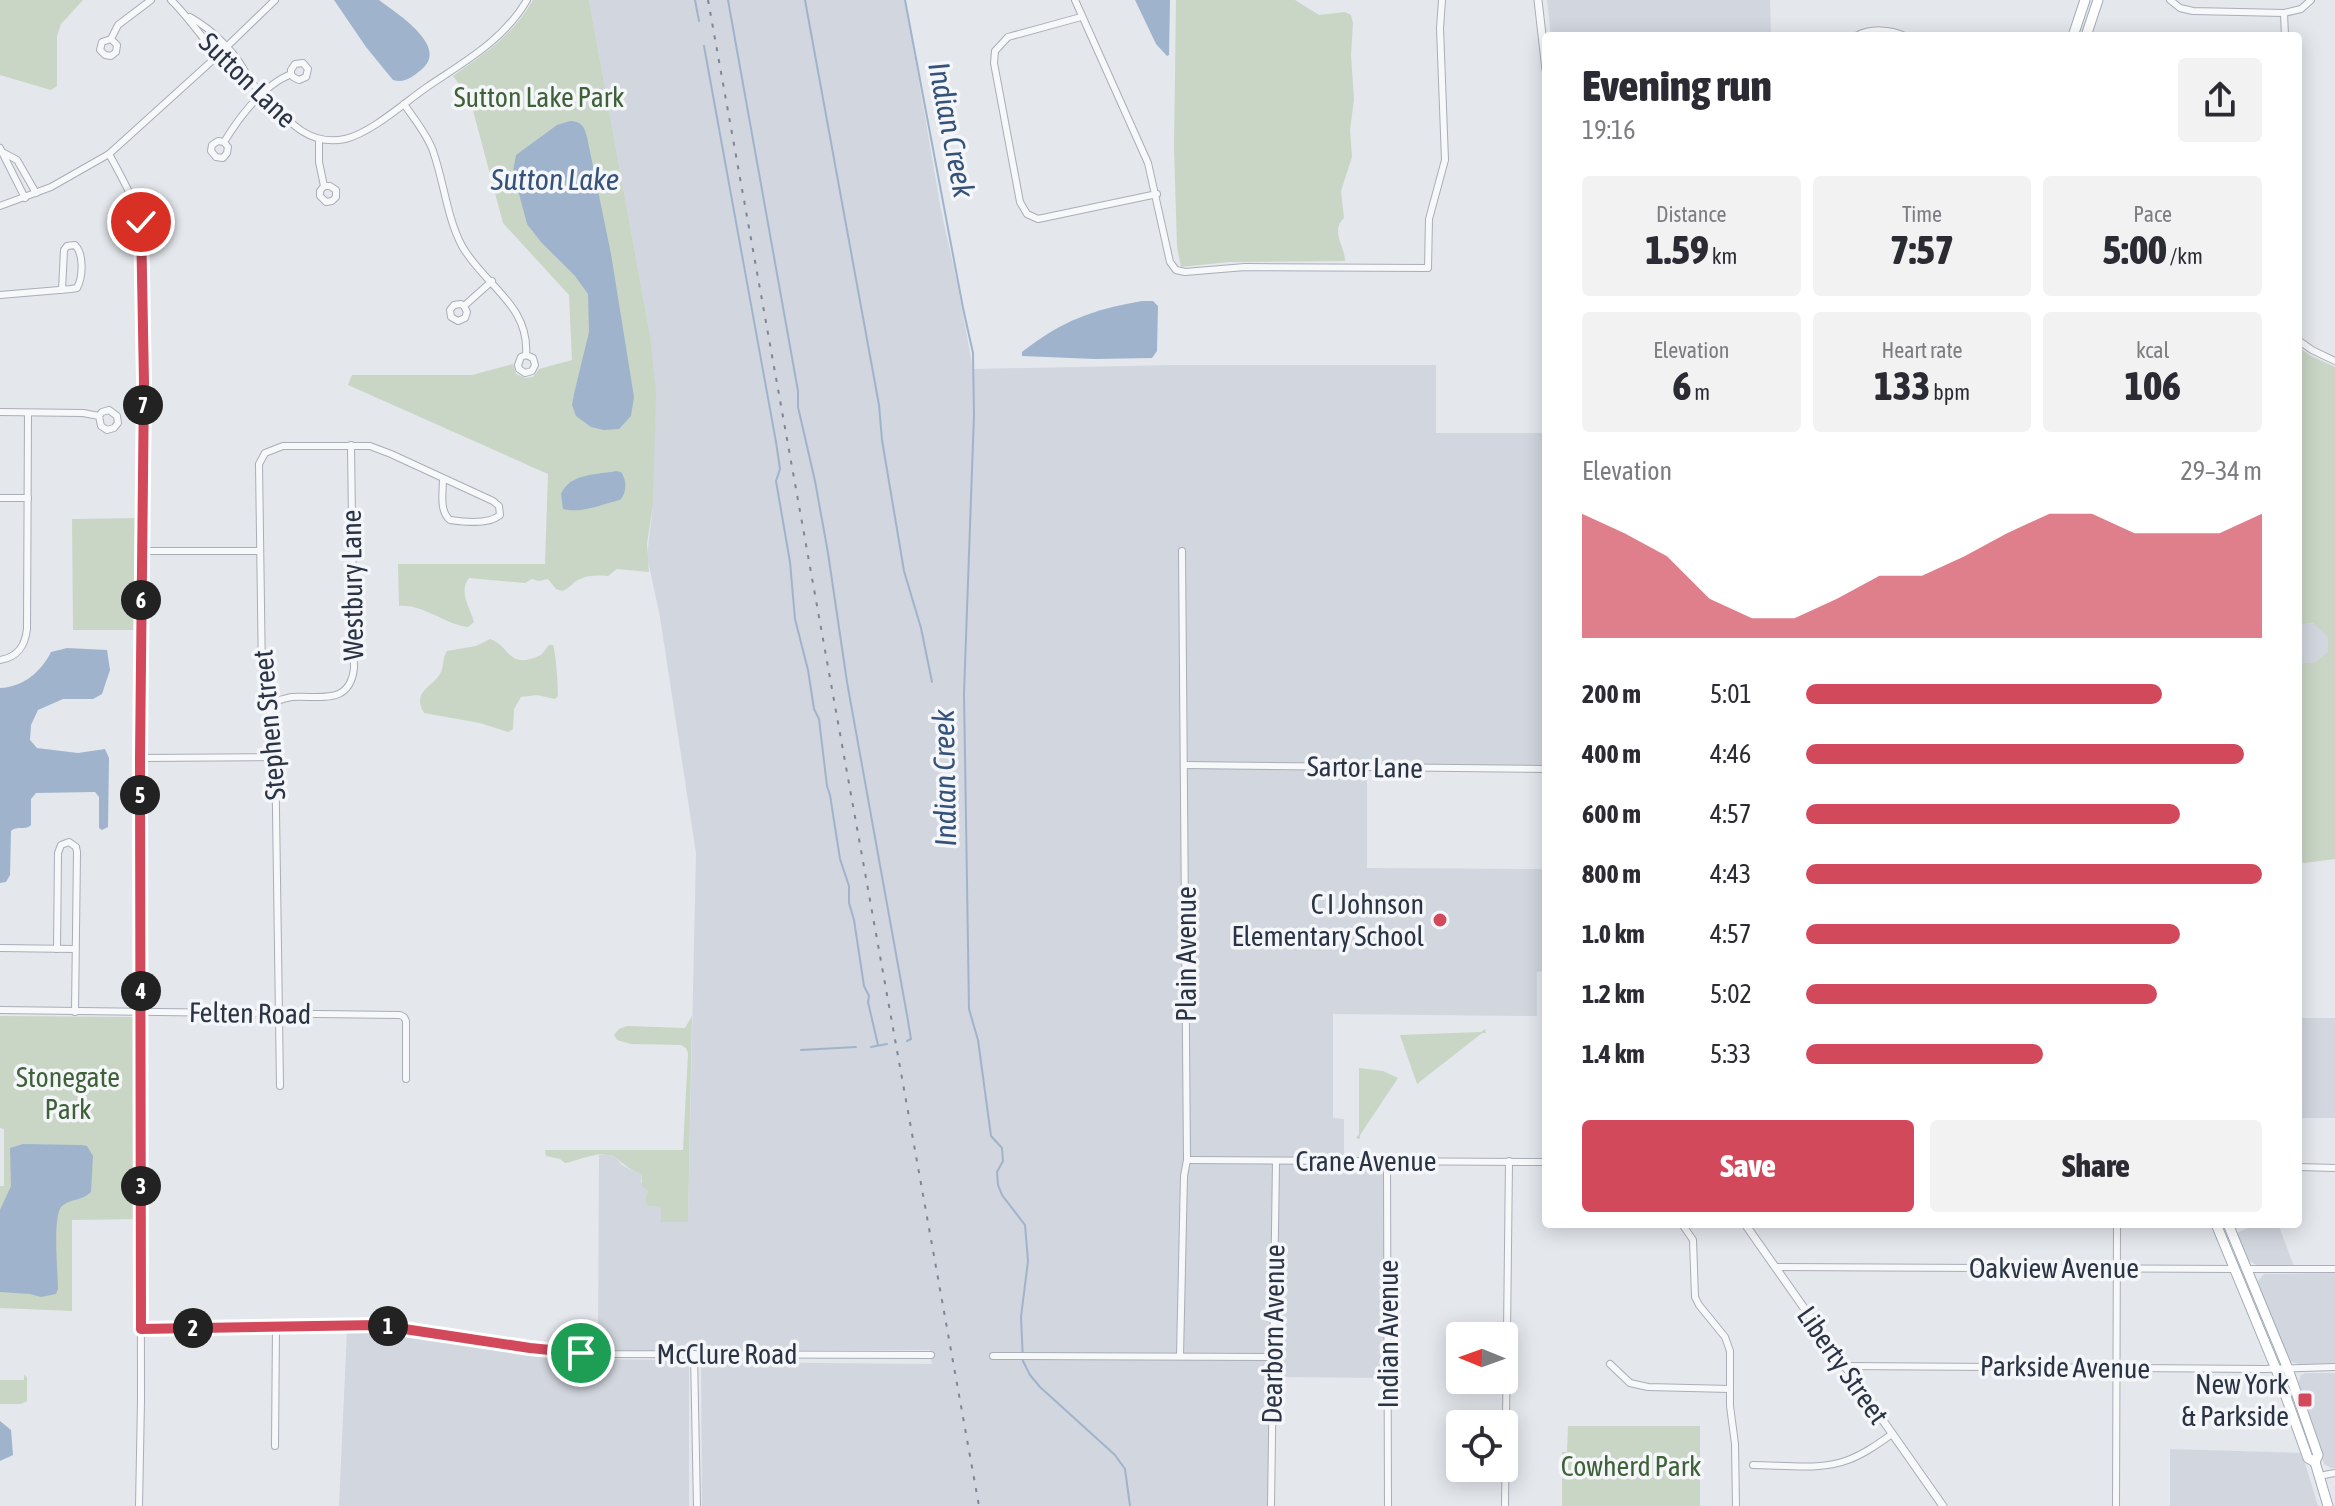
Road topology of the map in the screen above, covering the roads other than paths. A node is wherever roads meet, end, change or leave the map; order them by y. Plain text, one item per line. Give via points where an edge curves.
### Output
1 (151, 0) edge
2 (171, 0) edge
3 (275, 0) edge
4 (527, 0) edge
5 (1075, 0) edge
6 (1442, 0) edge
7 (1538, 0) edge
8 (2085, 0) edge
9 (2098, 0) edge
10 (2170, 0) edge
11 (2311, 0) edge
12 (2284, 13) junction
13 (187, 15) junction
14 (1081, 17) junction
15 (1863, 32) edge
16 (1890, 32) edge
17 (2074, 32) edge
18 (2087, 32) edge
19 (2285, 32) edge
20 (1542, 35) edge
21 (111, 39) dead end
22 (226, 48) junction
23 (218, 55) junction
24 (291, 74) dead end
25 (249, 80) junction
26 (263, 93) junction
27 (404, 104) junction
28 (319, 140) junction
29 (224, 142) dead end
30 (2, 151) edge
31 (109, 154) junction
32 (324, 186) dead end
33 (36, 193) junction
34 (1157, 194) junction
35 (25, 198) junction
36 (0, 206) edge
37 (492, 281) junction
38 (62, 290) junction
39 (0, 295) edge
40 (464, 306) dead end
41 (2302, 343) edge
42 (526, 355) dead end
43 (2335, 361) edge
44 (0, 412) edge
45 (28, 413) junction
46 (99, 416) dead end
47 (351, 445) junction
48 (443, 478) junction
49 (0, 498) edge
50 (28, 498) junction
51 (142, 551) junction
52 (259, 551) junction
53 (1182, 551) dead end
54 (0, 660) edge
55 (267, 704) junction
56 (276, 757) junction
57 (140, 758) junction
58 (1184, 765) junction
59 (1542, 769) edge
60 (58, 897) junction
61 (76, 897) junction
62 (0, 948) edge
63 (57, 949) junction
64 (75, 949) junction
65 (0, 1010) edge
66 (141, 1011) junction
67 (75, 1012) junction
68 (280, 1014) junction
69 (406, 1079) dead end
70 (280, 1086) dead end
71 (1187, 1160) junction
72 (1276, 1161) junction
73 (1387, 1161) junction
74 (1509, 1161) junction
75 (1542, 1162) edge
76 (2302, 1167) edge
77 (2335, 1168) edge
78 (1685, 1228) edge
79 (1748, 1228) edge
80 (2117, 1228) edge
81 (2218, 1228) edge
82 (2230, 1228) edge
83 (1774, 1267) junction
84 (2117, 1268) junction
85 (2235, 1269) junction
86 (2247, 1269) junction
87 (2335, 1269) edge
88 (276, 1327) junction
89 (141, 1329) junction
90 (694, 1354) junction
91 (931, 1355) dead end
92 (993, 1356) dead end
93 (1180, 1356) junction
94 (1273, 1357) junction
95 (1610, 1364) dead end
96 (1843, 1366) junction
97 (2335, 1367) edge
98 (2116, 1368) junction
99 (2276, 1369) junction
100 (2288, 1369) junction
101 (1730, 1389) junction
102 (1892, 1434) junction
103 (275, 1446) dead end
104 (2315, 1462) junction
105 (1753, 1465) dead end
106 (2335, 1473) edge
107 (2319, 1476) junction
108 (139, 1506) edge
109 (697, 1506) edge
110 (1271, 1506) edge
111 (1388, 1506) edge
112 (1505, 1506) edge
113 (1736, 1506) edge
114 (1943, 1506) edge
115 (2116, 1506) edge
116 (2328, 1506) edge

1 - 21 street via 118,25
2 - 13 street, Sutton Lane
3 - 22 street
4 - 27 street, Sutton Lane via 493,41
5 - 14 street
6 - 34 street via 1445,160 1429,219 1428,268 1176,270
7 - 20 street
8 - 17 main road
9 - 18 main road
10 - 12 street via 2193,11
11 - 12 street
12 - 19 street
13 - 22 street
13 - 23 street, Sutton Lane
14 - 34 street via 1138,137
14 - 34 street via 1008,37 995,51 1020,202 1038,219
15 - 16 street
22 - 23 street
22 - 25 street
23 - 25 street, Sutton Lane
23 - 31 street
24 - 26 street
25 - 26 street, Sutton Lane
26 - 28 street, Sutton Lane via 291,124
26 - 29 street
27 - 28 street, Sutton Lane via 357,135
27 - 37 street via 433,150 463,247
28 - 32 street
30 - 33 street via 17,160
30 - 35 street
31 - 33 street
31 - 51 street via 134,200 142,233
33 - 35 street
35 - 36 street
37 - 40 street
37 - 42 street via 519,317
38 - 38 street via 75,289 80,282 80,251 75,245 64,250
38 - 39 street
41 - 43 street
44 - 45 street
45 - 46 street
45 - 50 street
47 - 48 street via 376,448
47 - 52 street, Stephen Street via 283,446 265,453 258,471
47 - 55 street, Westbury Lane via 352,680 335,696
48 - 48 street via 446,518 488,521 500,515 493,501
49 - 50 street
50 - 54 street via 26,638 19,651
51 - 52 street
51 - 57 street
52 - 55 street, Stephen Street
53 - 58 street, Plain Avenue
55 - 56 street, Stephen Street
56 - 57 street
56 - 68 street, Stephen Street
57 - 66 street
58 - 59 street, Sartor Lane
58 - 71 street, Plain Avenue
60 - 61 street
60 - 61 street via 59,848 69,842 77,852
60 - 63 street
61 - 64 street
62 - 63 street
63 - 64 street
64 - 67 street
65 - 67 street, Felten Road
66 - 67 street, Felten Road
66 - 68 street, Felten Road
66 - 89 street
68 - 69 street, Felten Road via 404,1017
68 - 70 street, Stephen Street
71 - 72 street, Crane Avenue
71 - 93 street, Plain Avenue
72 - 73 street, Crane Avenue
72 - 94 street, Dearborn Avenue
73 - 74 street, Crane Avenue
73 - 111 street, Indian Avenue
74 - 75 street, Crane Avenue
74 - 112 street
76 - 77 street
78 - 101 street via 1693,1240 1695,1297 1730,1351
79 - 83 street, Liberty Street
80 - 84 street
81 - 85 main road
82 - 86 main road
83 - 84 street, Oakview Avenue
83 - 96 street, Liberty Street
84 - 85 street, Oakview Avenue
84 - 98 street
85 - 86 street, Oakview Avenue
85 - 99 main road
86 - 87 street, Oakview Avenue
86 - 100 main road
88 - 89 street, McClure Road
88 - 90 street, McClure Road via 378,1325 564,1352
88 - 103 street
89 - 108 street
90 - 91 street, McClure Road
90 - 109 street
92 - 93 street
93 - 94 street
94 - 110 street, Dearborn Avenue
95 - 101 street via 1630,1383 1648,1387
96 - 98 street, Parkside Avenue
96 - 102 street, Liberty Street
97 - 100 street, Parkside Avenue
98 - 99 street, Parkside Avenue
98 - 115 street
99 - 100 street, Parkside Avenue
99 - 104 main road via 2308,1458
100 - 104 main road via 2318,1455
101 - 113 street
102 - 105 street via 1839,1463
102 - 114 street, Liberty Street
104 - 107 main road
106 - 107 street
107 - 116 main road

